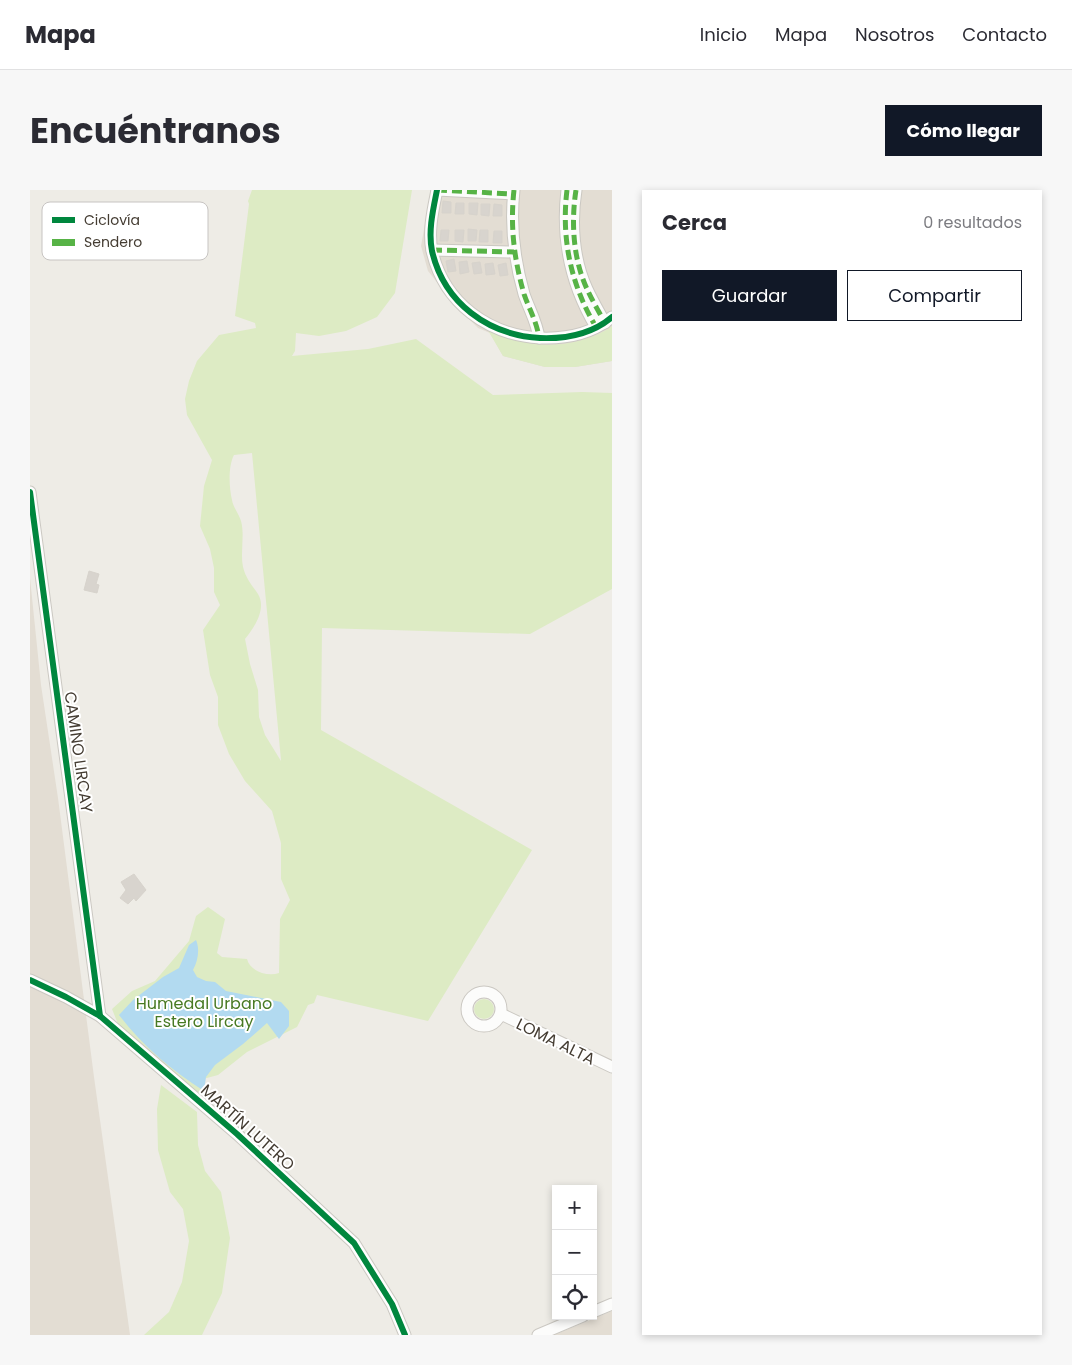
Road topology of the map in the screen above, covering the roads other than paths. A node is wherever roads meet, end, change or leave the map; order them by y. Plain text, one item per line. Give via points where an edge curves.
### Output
1 (437, 190) edge
2 (567, 190) edge
3 (576, 190) edge
4 (495, 192) edge
5 (513, 192) edge
6 (432, 250) junction
7 (514, 252) junction
8 (604, 322) edge
9 (539, 338) junction
10 (30, 492) edge
11 (30, 980) edge
12 (501, 1014) dead end
13 (100, 1016) junction
14 (612, 1067) edge
15 (612, 1304) edge
16 (597, 1310) edge
17 (574, 1320) edge
18 (405, 1335) edge
19 (538, 1335) edge

1 - 4 street
1 - 6 street via 431,217
2 - 8 street via 565,229 568,259 576,288
3 - 8 street via 574,217 578,263 586,288
4 - 5 street
5 - 7 street
6 - 7 street
6 - 9 street via 444,282 470,312 505,332
7 - 9 street
8 - 9 street via 581,334
10 - 13 street, CAMINO LIRCAY
11 - 13 street, MARTÍN LUTERO
12 - 14 street, LOMA ALTA
13 - 18 street, MARTÍN LUTERO via 237,1134 354,1243 392,1304
15 - 16 street
17 - 19 street

